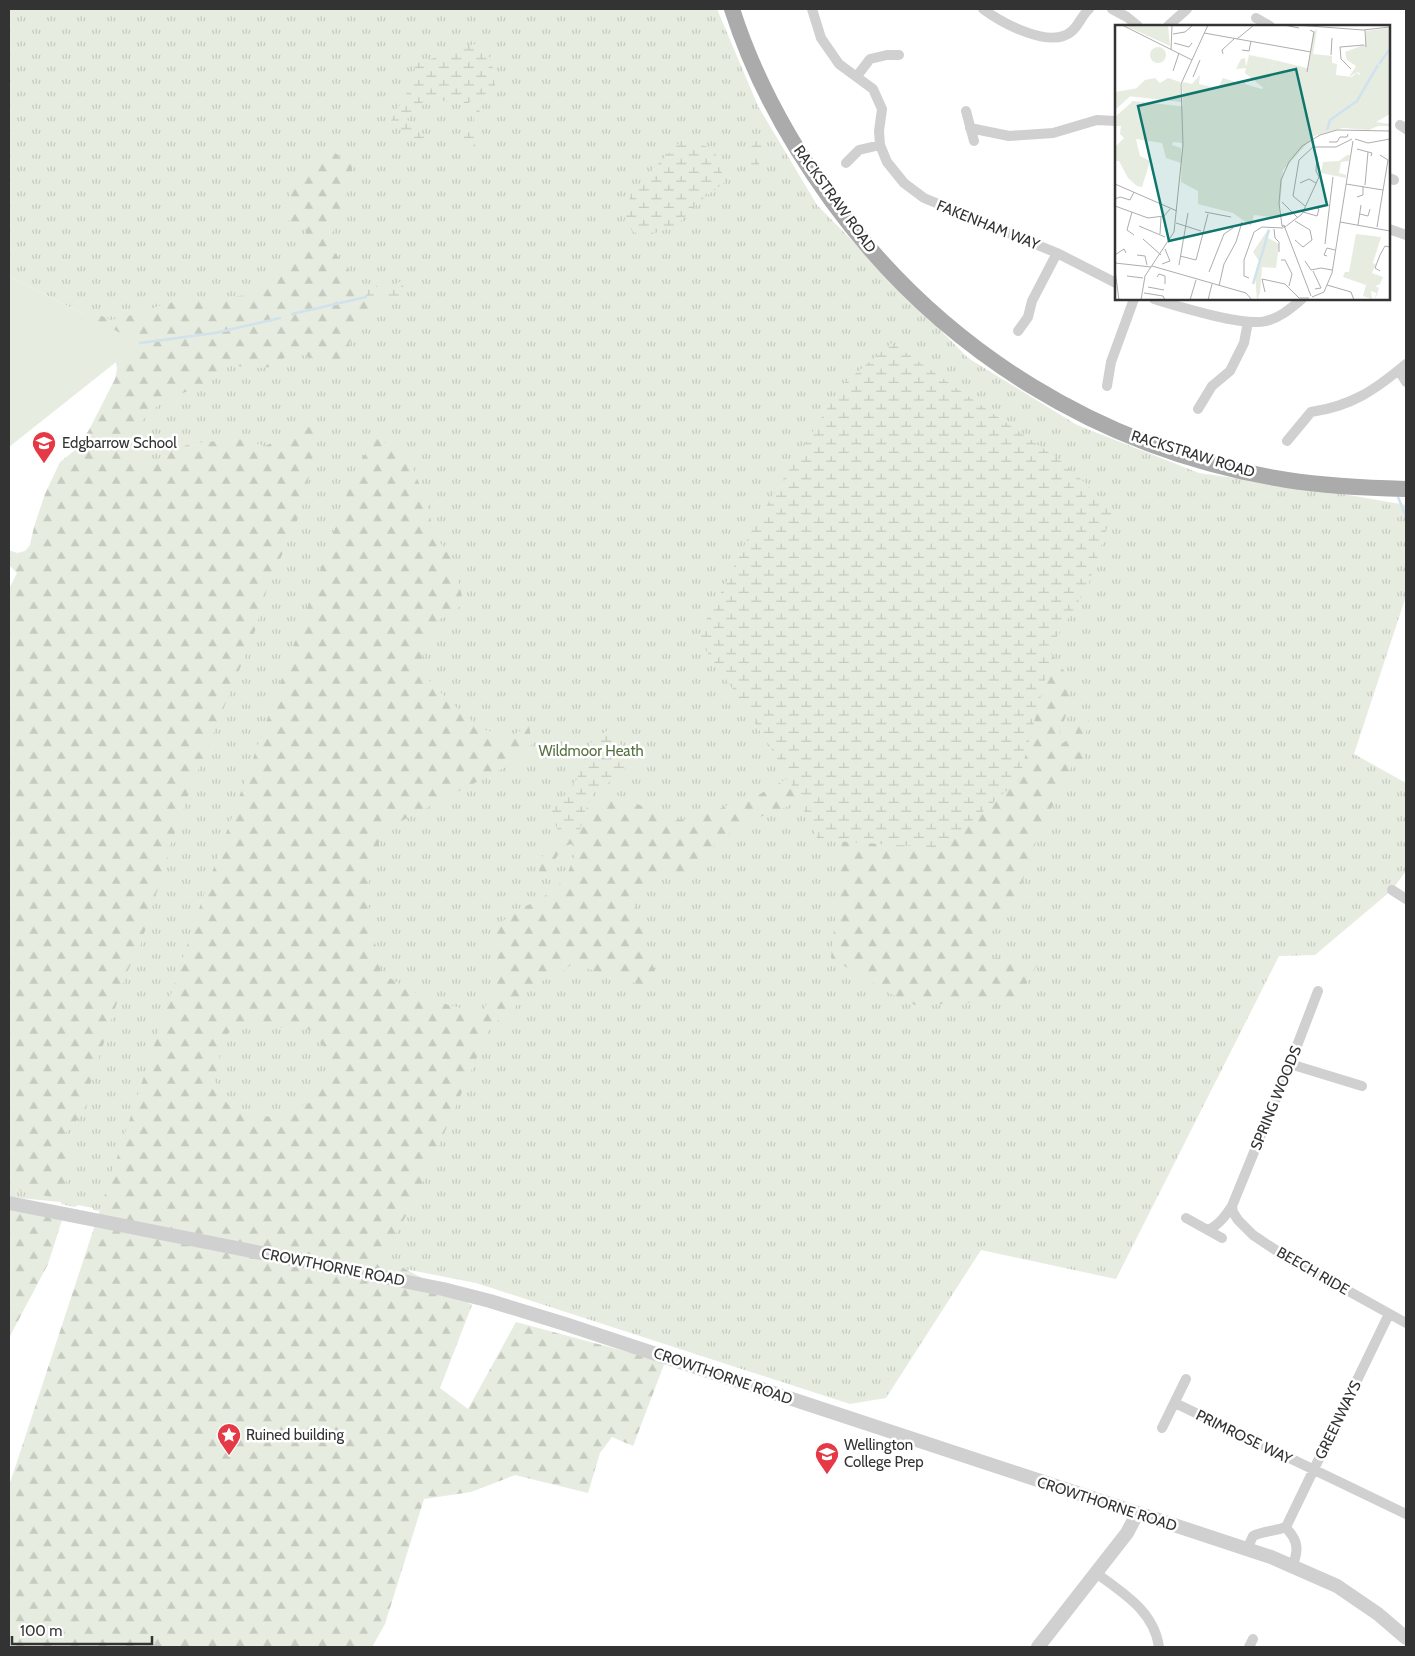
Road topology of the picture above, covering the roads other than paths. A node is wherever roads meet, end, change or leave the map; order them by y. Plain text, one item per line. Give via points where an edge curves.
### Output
1 (732, 9) edge
2 (812, 9) edge
3 (983, 9) edge
4 (1088, 9) edge
5 (1112, 9) edge
6 (1187, 9) edge
7 (1256, 18) dead end
8 (1137, 25) edge
9 (1169, 25) edge
10 (1268, 25) edge
11 (899, 55) dead end
12 (857, 76) junction
13 (966, 112) dead end
14 (1115, 121) edge
15 (970, 128) junction
16 (974, 141) dead end
17 (880, 145) junction
18 (846, 163) dead end
19 (1390, 229) edge
20 (1406, 235) edge
21 (1057, 253) junction
22 (1115, 282) edge
23 (1134, 300) edge
24 (1157, 300) edge
25 (1301, 300) edge
26 (1248, 322) junction
27 (1018, 331) dead end
28 (1403, 367) edge
29 (1406, 382) edge
30 (1107, 386) dead end
31 (1198, 409) dead end
32 (1287, 441) dead end
33 (1406, 489) edge
34 (1392, 890) dead end
35 (1406, 899) edge
36 (1318, 990) dead end
37 (1290, 1064) junction
38 (1362, 1086) dead end
39 (9, 1204) edge
40 (1232, 1206) junction
41 (1186, 1218) dead end
42 (1223, 1219) junction
43 (1238, 1220) junction
44 (1208, 1230) junction
45 (1222, 1238) dead end
46 (1388, 1314) junction
47 (1406, 1323) edge
48 (1186, 1379) dead end
49 (1175, 1403) junction
50 (1162, 1428) dead end
51 (1314, 1470) junction
52 (1138, 1514) junction
53 (1406, 1514) edge
54 (1286, 1527) junction
55 (1247, 1549) junction
56 (1293, 1565) junction
57 (1096, 1572) junction
58 (1406, 1638) edge
59 (1038, 1647) edge
60 (1159, 1647) edge

1 - 33 main road, RACKSTRAW ROAD via 777,114 841,214 910,292 948,327 993,361 1037,390 1085,415 1148,443 1189,456 1287,480
2 - 12 street, FAKENHAM WAY via 822,38 839,64
3 - 4 street via 997,20 1053,39 1072,31
5 - 8 street
6 - 9 street
7 - 10 street
11 - 12 street via 870,59
12 - 17 street, FAKENHAM WAY via 873,89 882,109
13 - 15 street
14 - 15 street via 1097,120 1053,133 1009,136
15 - 16 street
17 - 18 street via 859,150
17 - 21 street, FAKENHAM WAY via 887,162 904,184 924,198
19 - 20 street
21 - 22 street, FAKENHAM WAY
21 - 27 street via 1032,301 1028,317
23 - 30 street via 1111,362
24 - 26 street
25 - 26 street via 1266,322
26 - 31 street via 1244,343 1230,371 1212,386
28 - 29 street
28 - 32 street via 1372,391 1350,402 1311,412
34 - 35 street
36 - 37 street, SPRING WOODS
37 - 38 street
37 - 40 street, SPRING WOODS
39 - 52 street, CROWTHORNE ROAD via 444,1289 490,1301
40 - 42 street, SPRING WOODS
40 - 43 street, BEECH RIDE
41 - 44 street
42 - 43 street
42 - 44 street, SPRING WOODS
43 - 46 street, BEECH RIDE via 1253,1236
44 - 45 street
46 - 47 street, BEECH RIDE
46 - 51 street, GREENWAYS
48 - 49 street
49 - 50 street
49 - 51 street, PRIMROSE WAY
51 - 53 street, PRIMROSE WAY
51 - 54 street, GREENWAYS
52 - 55 street, CROWTHORNE ROAD
52 - 57 street
54 - 55 street via 1253,1536
54 - 56 street via 1297,1545
55 - 56 street, CROWTHORNE ROAD
56 - 58 street, CROWTHORNE ROAD via 1337,1586
57 - 59 street
57 - 60 street via 1136,1603 1150,1619

